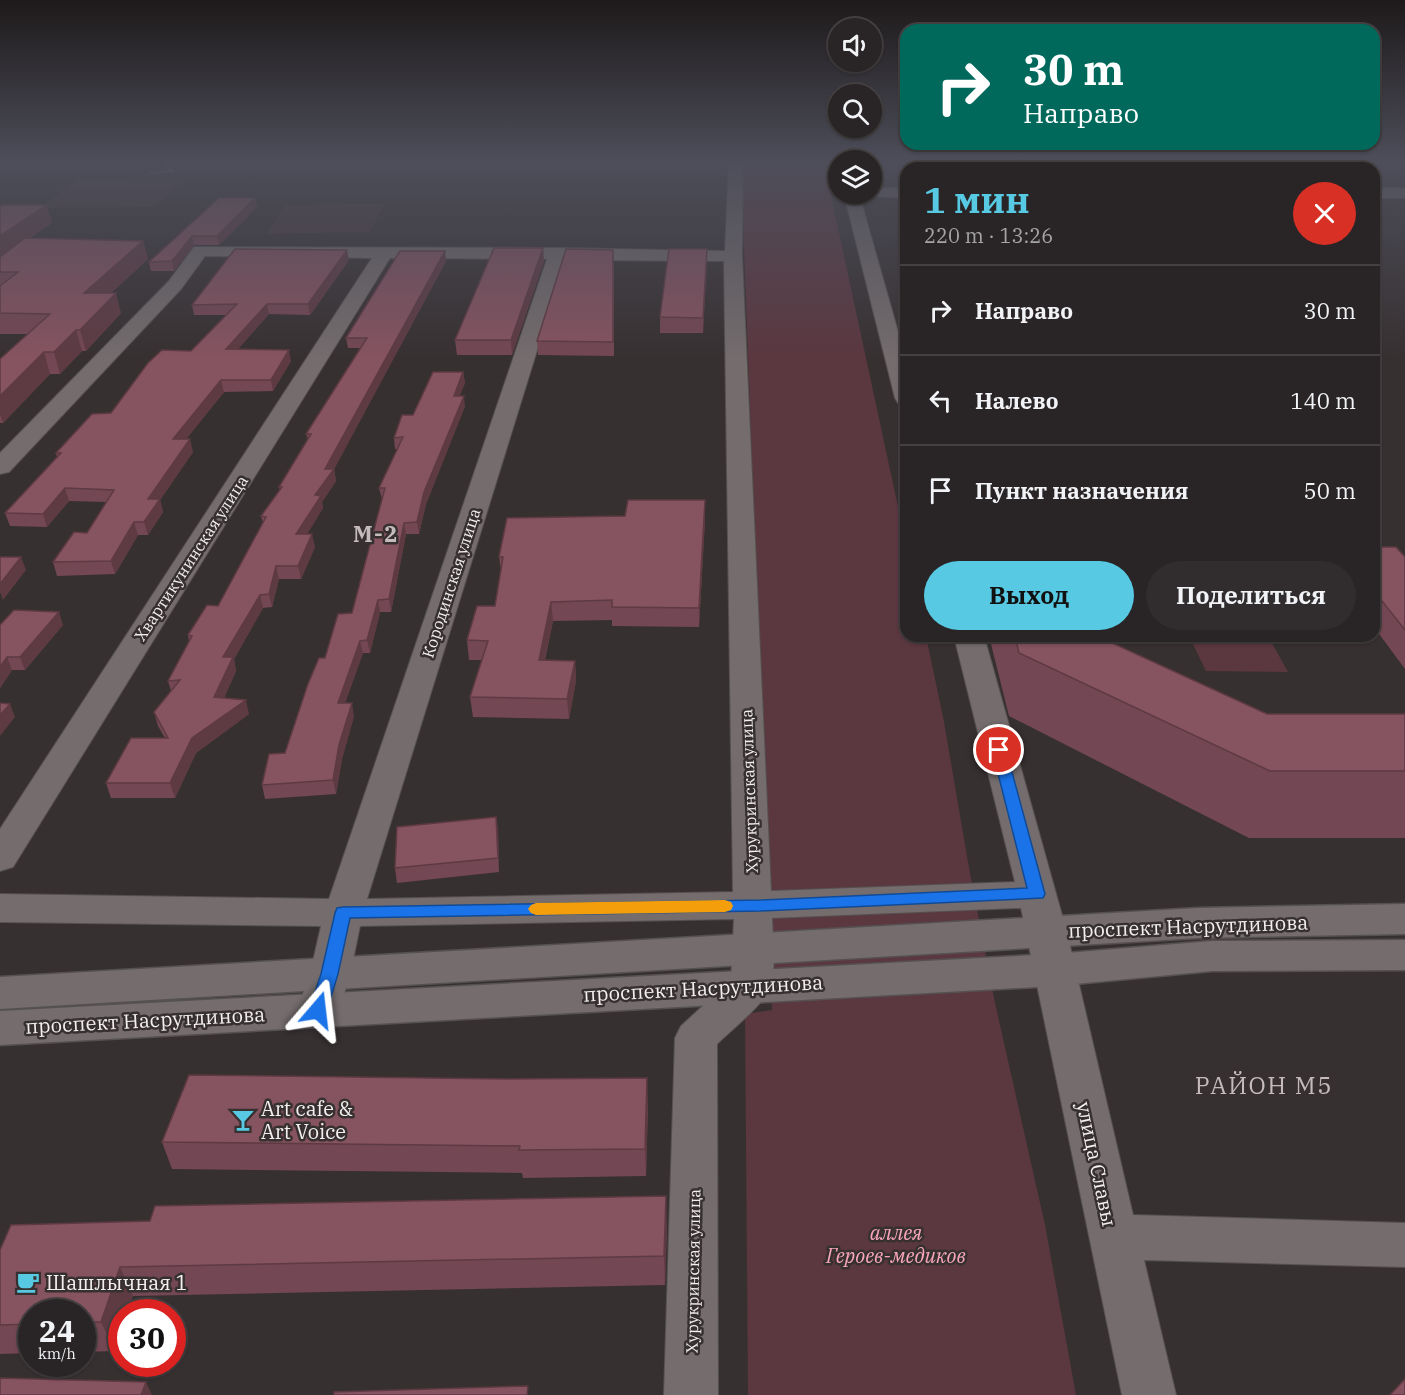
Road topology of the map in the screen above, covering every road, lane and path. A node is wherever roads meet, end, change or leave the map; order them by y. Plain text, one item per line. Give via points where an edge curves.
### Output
1 (734, 228) edge
2 (860, 228) edge
3 (558, 253) junction
4 (383, 256) junction
5 (733, 256) junction
6 (900, 376) edge
7 (0, 467) edge
8 (971, 642) edge
9 (0, 858) edge
10 (0, 908) edge
11 (343, 913) junction
12 (1405, 919) edge
13 (1046, 932) junction
14 (758, 946) junction
15 (1405, 955) edge
16 (324, 992) junction
17 (0, 993) edge
18 (0, 1028) edge
19 (1113, 1237) junction
20 (1405, 1245) edge
21 (691, 1395) edge
22 (1149, 1395) edge

1 - 5 street, Хурукринская улица
2 - 6 street
3 - 4 street
3 - 5 street
3 - 11 street, Кородинская улица
4 - 7 street via 200,251 175,285
4 - 9 street, Хвартикунинская улица
5 - 14 street, Хурукринская улица
8 - 13 street, улица Славы
10 - 11 street
11 - 14 street
11 - 16 street, Кородинская улица
12 - 13 main road, проспект Насрутдинова via 1198,923
13 - 14 main road, проспект Насрутдинова via 996,954
13 - 14 street via 980,896
13 - 15 main road, проспект Насрутдинова via 1212,956
13 - 19 street, улица Славы
14 - 16 main road, проспект Насрутдинова
14 - 21 street, Хурукринская улица via 696,1038
16 - 17 main road, проспект Насрутдинова
16 - 18 main road, проспект Насрутдинова
19 - 20 street
19 - 22 street, улица Славы

